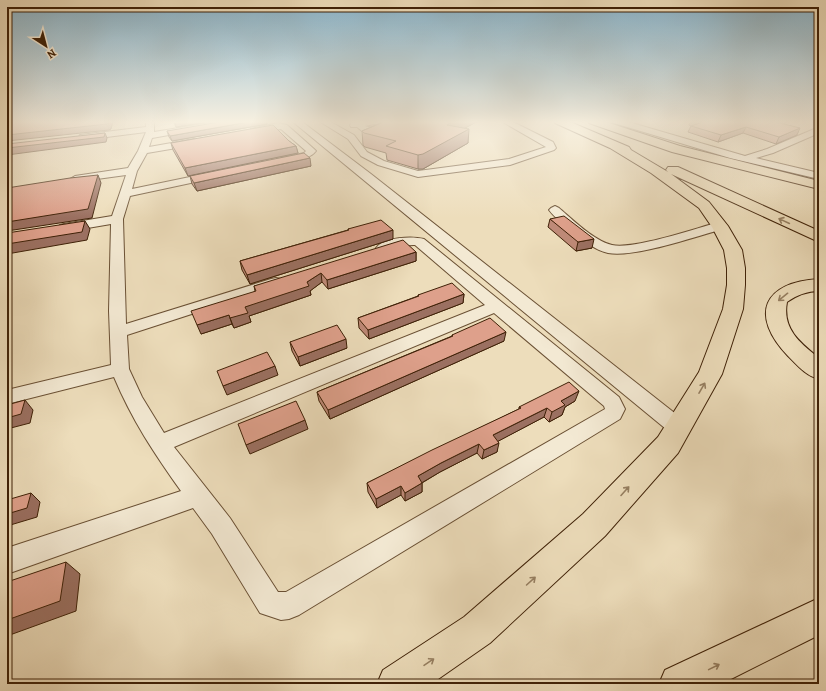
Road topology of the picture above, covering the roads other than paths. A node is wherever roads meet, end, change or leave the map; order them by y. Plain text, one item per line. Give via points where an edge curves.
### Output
1 (140, 153) edge
2 (308, 153) edge
3 (337, 153) edge
4 (363, 153) edge
5 (536, 153) edge
6 (637, 153) edge
7 (650, 153) edge
8 (654, 153) edge
9 (693, 153) edge
10 (725, 153) edge
11 (760, 153) edge
12 (745, 159) junction
13 (276, 161) edge
14 (731, 164) junction
15 (132, 171) junction
16 (223, 173) edge
17 (819, 176) edge
18 (62, 181) edge
19 (819, 185) edge
20 (124, 194) junction
21 (555, 210) dead end
22 (117, 219) junction
23 (819, 225) edge
24 (720, 226) junction
25 (54, 229) edge
26 (819, 237) edge
27 (368, 252) edge
28 (292, 276) edge
29 (819, 285) edge
30 (496, 306) junction
31 (118, 332) junction
32 (120, 368) junction
33 (819, 371) edge
34 (7, 397) edge
35 (678, 428) junction
36 (159, 444) junction
37 (198, 495) junction
38 (7, 561) edge
39 (819, 616) edge
40 (397, 684) edge
41 (679, 684) edge

1 - 15 street
2 - 13 street
3 - 35 street
4 - 5 street via 381,163 418,174 510,162
6 - 24 main road via 704,206
7 - 23 main road
26 -> 8 main road
9 - 14 main road
10 - 12 street
11 - 12 street
12 - 14 street
12 - 17 street
14 - 19 main road
15 - 18 street
15 - 20 street
16 - 20 street
20 - 22 street
21 - 24 street via 600,246 611,250 634,248
22 - 25 street
22 - 31 street
35 -> 24 main road via 710,374 733,309 736,268 733,250
27 - 30 street via 406,241 420,242
28 - 31 street
29 -> 33 main road via 808,285 792,290 778,300 775,316 781,332 797,353
30 - 36 street
30 - 37 street via 612,402 615,409 613,414 289,605 270,603
31 - 32 street
32 - 34 street
32 - 36 street via 133,399
40 -> 35 main road via 477,630 594,525 668,444
36 - 37 street
37 - 38 street
41 -> 39 main road

